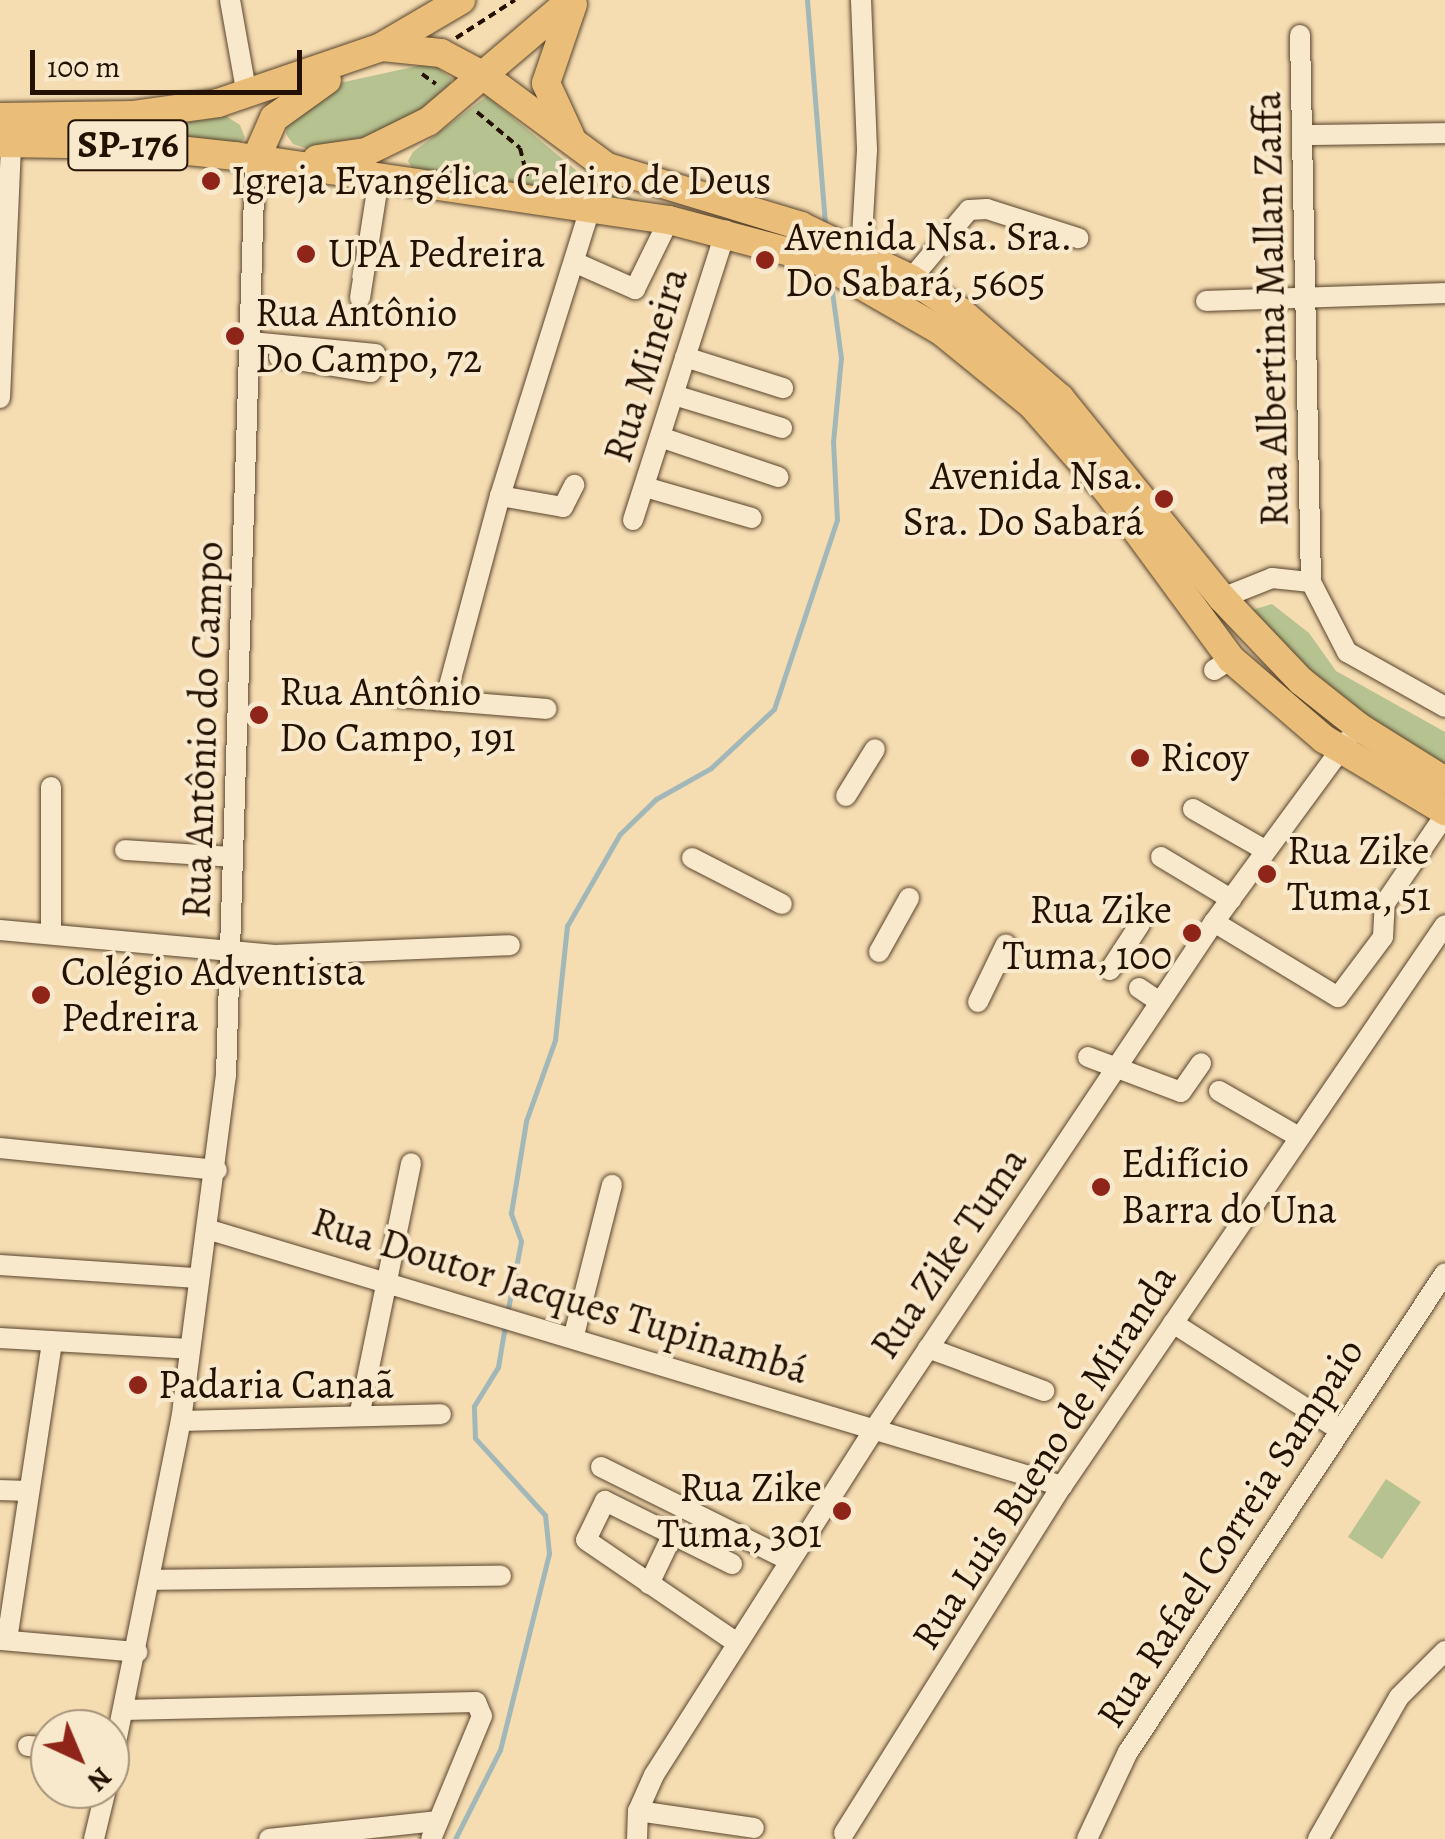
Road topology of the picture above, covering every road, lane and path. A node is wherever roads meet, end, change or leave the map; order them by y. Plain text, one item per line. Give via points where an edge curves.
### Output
1 (230, 0) edge
2 (461, 0) edge
3 (515, 0) edge
4 (573, 0) edge
5 (861, 0) edge
6 (464, 30) dead end
7 (1300, 35) dead end
8 (382, 47) junction
9 (426, 69) dead end
10 (484, 76) junction
11 (444, 87) dead end
12 (248, 95) junction
13 (474, 110) dead end
14 (1445, 133) edge
15 (4, 134) edge
16 (1305, 134) junction
17 (578, 149) junction
18 (255, 161) junction
19 (379, 178) junction
20 (532, 202) junction
21 (590, 208) junction
22 (668, 220) junction
23 (726, 231) junction
24 (1078, 238) dead end
25 (861, 253) junction
26 (574, 262) junction
27 (911, 279) junction
28 (1445, 294) edge
29 (1306, 296) junction
30 (360, 298) dead end
31 (1206, 301) dead end
32 (251, 348) junction
33 (685, 357) junction
34 (373, 363) dead end
35 (783, 388) dead end
36 (674, 395) junction
37 (0, 398) edge
38 (782, 428) dead end
39 (660, 437) junction
40 (778, 477) dead end
41 (574, 485) dead end
42 (645, 486) junction
43 (500, 496) junction
44 (752, 518) dead end
45 (633, 520) dead end
46 (1311, 582) junction
47 (1222, 598) junction
48 (446, 690) junction
49 (399, 697) dead end
50 (1445, 707) edge
51 (547, 709) dead end
52 (1359, 728) junction
53 (875, 749) dead end
54 (1340, 749) junction
55 (1445, 781) edge
56 (52, 787) dead end
57 (846, 796) dead end
58 (1193, 809) dead end
59 (1445, 813) edge
60 (125, 850) dead end
61 (1265, 850) junction
62 (233, 857) junction
63 (1162, 857) dead end
64 (692, 858) dead end
65 (910, 898) dead end
66 (1231, 898) junction
67 (782, 904) dead end
68 (1214, 922) junction
69 (1140, 924) dead end
70 (1445, 925) edge
71 (0, 930) edge
72 (51, 933) junction
73 (1006, 944) dead end
74 (510, 945) dead end
75 (230, 950) junction
76 (879, 952) dead end
77 (1110, 970) dead end
78 (1139, 988) dead end
79 (978, 1002) dead end
80 (1160, 1002) junction
81 (1088, 1057) dead end
82 (1201, 1062) dead end
83 (1112, 1071) junction
84 (1220, 1090) dead end
85 (1299, 1136) junction
86 (0, 1148) edge
87 (411, 1163) dead end
88 (218, 1170) junction
89 (612, 1185) dead end
90 (210, 1230) junction
91 (0, 1266) edge
92 (1445, 1273) edge
93 (198, 1278) junction
94 (386, 1278) junction
95 (1173, 1323) junction
96 (574, 1335) junction
97 (0, 1338) edge
98 (52, 1341) junction
99 (928, 1348) junction
100 (188, 1350) junction
101 (1044, 1391) dead end
102 (360, 1412) junction
103 (441, 1414) dead end
104 (181, 1420) junction
105 (875, 1428) junction
106 (1338, 1429) junction
107 (601, 1467) dead end
108 (1062, 1486) junction
109 (0, 1490) edge
110 (26, 1491) junction
111 (673, 1534) junction
112 (790, 1562) junction
113 (732, 1564) dead end
114 (501, 1576) dead end
115 (152, 1580) junction
116 (649, 1584) junction
117 (4, 1640) edge
118 (737, 1643) junction
119 (1445, 1651) edge
120 (136, 1652) junction
121 (124, 1709) edge
122 (130, 1710) edge
123 (101, 1809) edge
124 (638, 1812) junction
125 (754, 1828) dead end
126 (434, 1830) edge
127 (844, 1833) dead end
128 (94, 1839) edge
129 (270, 1839) edge
130 (637, 1839) edge
131 (1087, 1839) edge
132 (1318, 1839) edge

1 - 12 street
2 - 8 main road
3 - 6 path
4 - 10 main road
4 - 17 main road via 546,84
5 - 25 street via 867,150
7 - 16 street, Rua Albertina Mallan Zaffa
8 - 10 main road via 441,53
8 - 12 main road, SP-176
8 - 18 main road via 285,105 261,137
9 - 11 path via 420,76
10 - 17 main road
10 - 18 main road via 393,142 338,159
12 - 15 main road, SP-176
13 - 20 path via 520,148
14 - 16 street
15 - 18 main road, SP-176
15 - 37 street
16 - 29 street, Rua Albertina Mallan Zaffa
17 - 25 main road via 633,180 802,226
18 - 19 main road
18 - 32 street, Rua Antônio do Campo
19 - 20 main road
19 - 30 street
20 - 21 main road
21 - 22 main road
21 - 26 street
22 - 23 main road
22 - 26 street via 635,289
23 - 33 street, Rua Mineira
23 - 54 main road via 816,259 878,290 983,362 1068,443 1222,665
24 - 27 street via 987,209 969,210
25 - 27 main road
26 - 43 street
27 - 47 main road via 961,312 1060,398
28 - 29 street
29 - 31 street
29 - 46 street, Rua Albertina Mallan Zaffa
32 - 34 street
32 - 62 street, Rua Antônio do Campo
33 - 35 street
33 - 36 street, Rua Mineira
36 - 38 street
36 - 39 street, Rua Mineira
39 - 40 street
39 - 42 street, Rua Mineira
41 - 43 street via 564,508
42 - 44 street
42 - 45 street, Rua Mineira
43 - 48 street
46 - 47 street via 1272,578
46 - 50 street via 1347,652
47 - 52 main road via 1301,680
48 - 49 street
48 - 51 street
52 - 54 street, Rua Zike Tuma
52 - 55 main road
53 - 57 street
54 - 59 main road
54 - 61 street, Rua Zike Tuma
56 - 72 street
58 - 61 street
59 - 68 street via 1386,903 1383,938 1338,997
60 - 62 street
61 - 66 street, Rua Zike Tuma
62 - 75 street, Rua Antônio do Campo
63 - 66 street
64 - 67 street
65 - 76 street
66 - 68 street, Rua Zike Tuma
68 - 80 street, Rua Zike Tuma
69 - 77 street
70 - 85 street, Rua Luis Bueno de Miranda
71 - 72 street
72 - 75 street
73 - 79 street
74 - 75 street via 276,955
75 - 88 street, Rua Antônio do Campo
78 - 80 street
80 - 83 street, Rua Zike Tuma
81 - 83 street
82 - 83 street via 1180,1092
83 - 99 street, Rua Zike Tuma
84 - 85 street
85 - 95 street, Rua Luis Bueno de Miranda
86 - 88 street
87 - 94 street
88 - 90 street, Rua Antônio do Campo
89 - 96 street
90 - 93 street, Rua Antônio do Campo
90 - 94 street, Rua Doutor Jacques Tupinambá
91 - 93 street
92 - 106 street, Rua Rafael Correia Sampaio
93 - 100 street, Rua Antônio do Campo
94 - 96 street, Rua Doutor Jacques Tupinambá
94 - 102 street
95 - 106 street
95 - 108 street, Rua Luis Bueno de Miranda
96 - 105 street, Rua Doutor Jacques Tupinambá
97 - 98 street
98 - 100 street
98 - 110 street
99 - 101 street
99 - 105 street, Rua Zike Tuma
100 - 104 street, Rua Antônio do Campo
102 - 103 street
102 - 104 street
104 - 115 street, Rua Antônio do Campo
105 - 108 street, Rua Doutor Jacques Tupinambá
105 - 112 street, Rua Zike Tuma
106 - 131 street, Rua Rafael Correia Sampaio via 1128,1752
107 - 112 street
108 - 127 street, Rua Luis Bueno de Miranda
109 - 110 street
110 - 117 street
111 - 113 street
111 - 116 street
111 - 116 street via 602,1503 587,1543
112 - 118 street, Rua Zike Tuma
114 - 115 street
115 - 120 street, Rua Antônio do Campo
116 - 118 street
117 - 120 street
118 - 124 street, Rua Zike Tuma
119 - 132 street via 1399,1697
120 - 121 street, Rua Antônio do Campo
122 - 126 street via 476,1702 482,1716
123 - 128 street
124 - 125 street
124 - 130 street, Rua Zike Tuma
126 - 129 street

